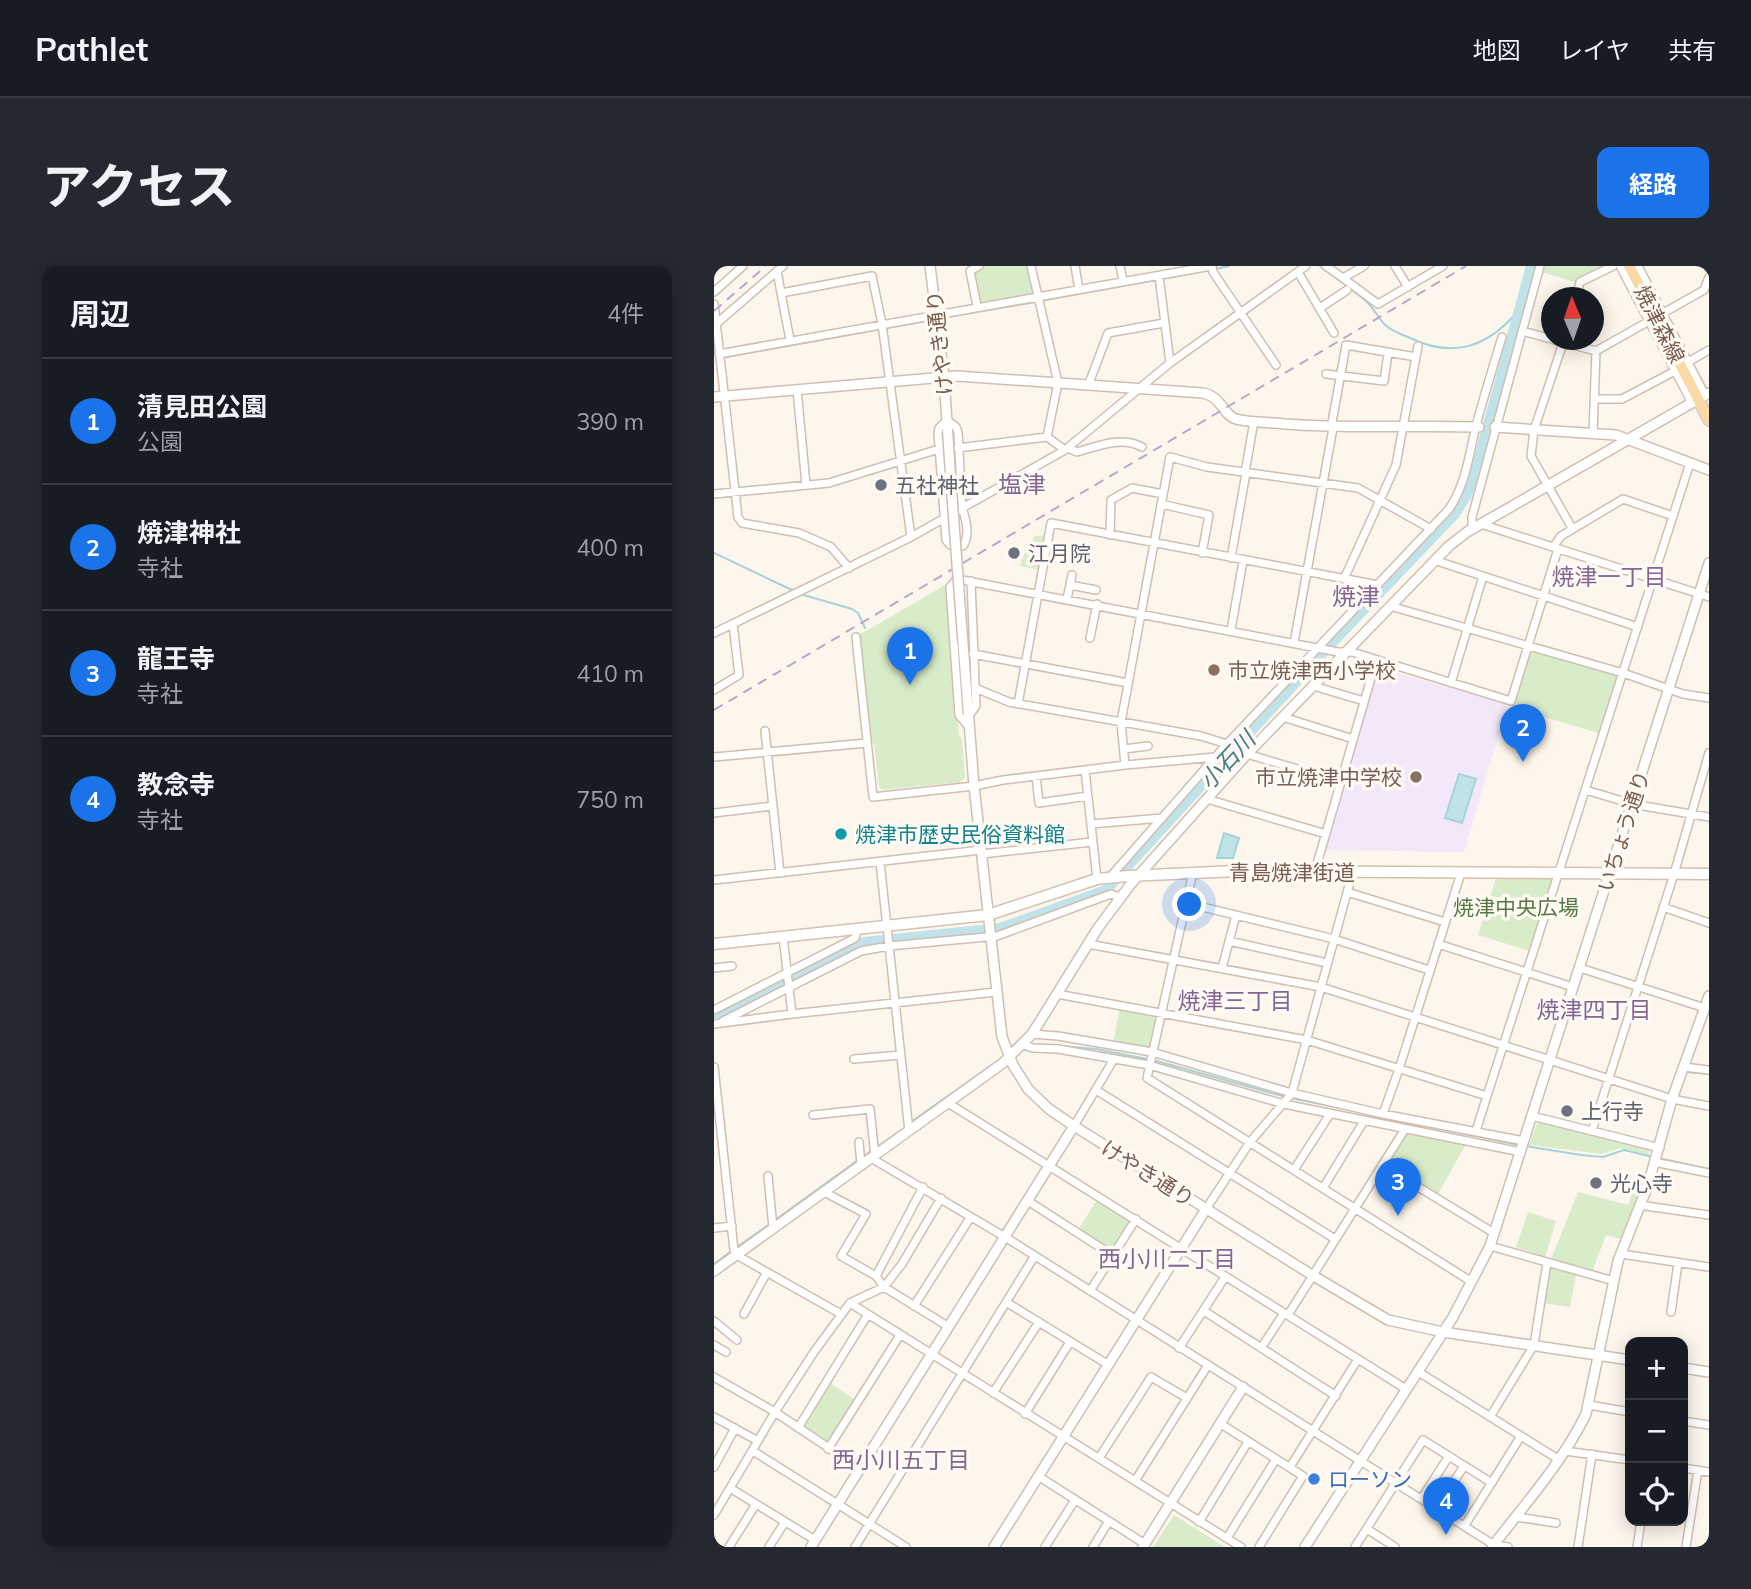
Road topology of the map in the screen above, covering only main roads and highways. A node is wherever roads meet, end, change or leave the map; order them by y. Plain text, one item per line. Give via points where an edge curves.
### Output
1 (1633, 268) edge
2 (1701, 398) edge
3 (1709, 420) edge
4 (1709, 874) edge
5 (714, 944) edge

1 - 2 main road, 焼津森線
2 - 3 main road, 焼津森線
4 - 5 main road, 青島焼津街道 via 1315,871 1134,875 1097,879 989,919

